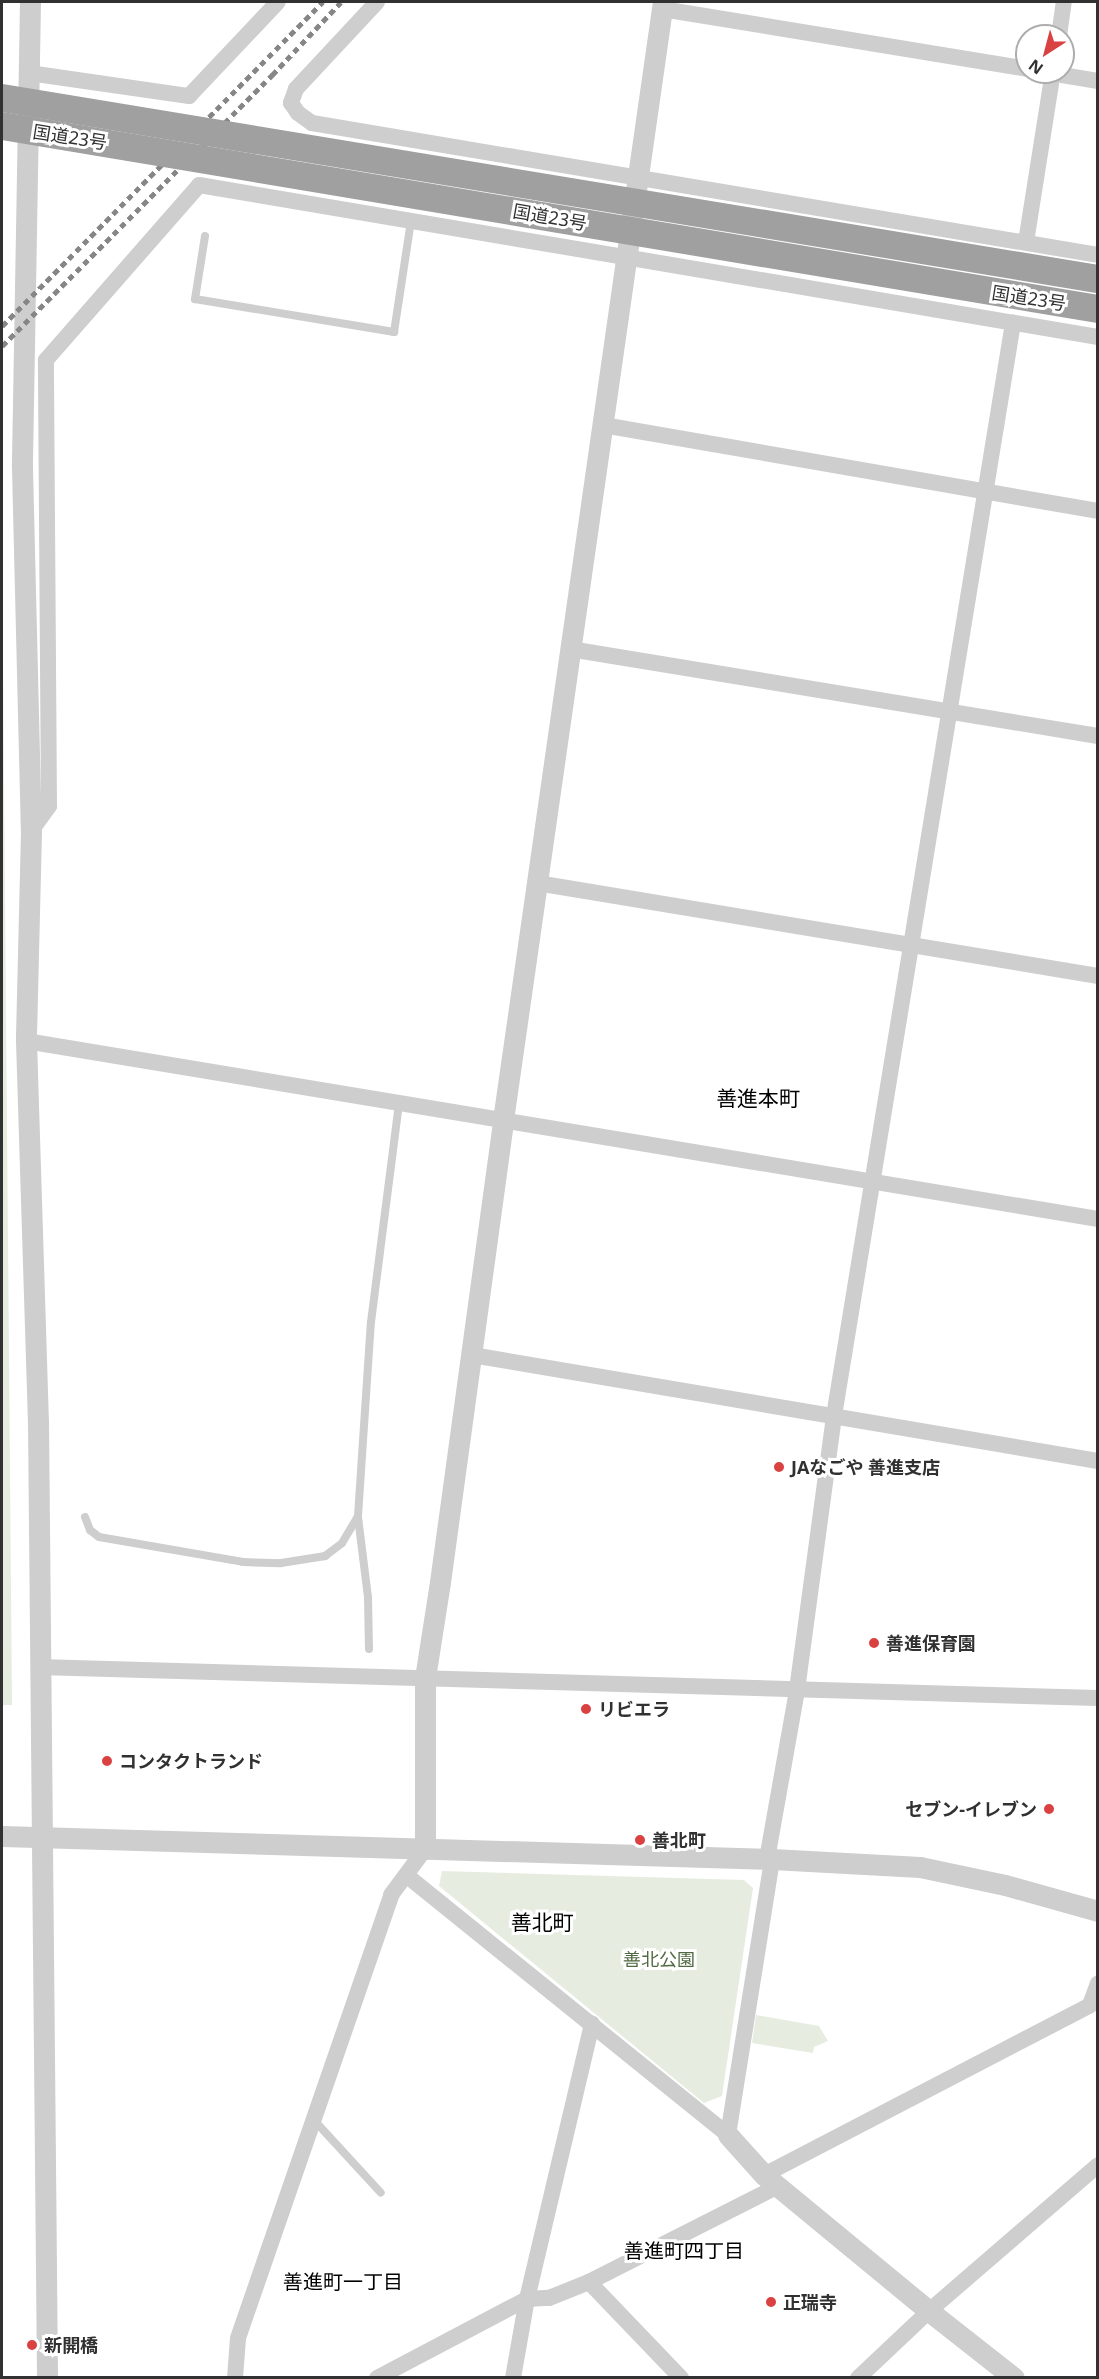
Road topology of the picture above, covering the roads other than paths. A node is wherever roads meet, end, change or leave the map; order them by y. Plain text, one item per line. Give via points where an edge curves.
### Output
1 (30, 2) edge
2 (278, 2) edge
3 (377, 2) edge
4 (1064, 2) edge
5 (663, 5) edge
6 (1061, 24) edge
7 (1015, 67) edge
8 (29, 74) junction
9 (1075, 77) edge
10 (1098, 81) edge
11 (1048, 84) edge
12 (2, 98) edge
13 (2, 126) edge
14 (638, 179) junction
15 (411, 221) junction
16 (205, 236) dead end
17 (1026, 242) junction
18 (1098, 255) edge
19 (627, 257) junction
20 (1098, 279) edge
21 (1098, 309) edge
22 (1013, 323) junction
23 (1098, 338) edge
24 (603, 425) junction
25 (986, 493) junction
26 (1098, 511) edge
27 (570, 649) junction
28 (951, 712) junction
29 (1098, 736) edge
30 (31, 831) junction
31 (537, 883) junction
32 (913, 945) junction
33 (1098, 976) edge
34 (26, 1041) junction
35 (399, 1103) junction
36 (503, 1120) junction
37 (874, 1182) junction
38 (1098, 1219) edge
39 (472, 1355) junction
40 (834, 1416) junction
41 (1098, 1461) edge
42 (358, 1516) junction
43 (85, 1517) dead end
44 (369, 1649) dead end
45 (39, 1667) junction
46 (424, 1678) junction
47 (797, 1690) junction
48 (1098, 1698) edge
49 (2, 1836) edge
50 (41, 1837) junction
51 (425, 1849) junction
52 (769, 1859) junction
53 (406, 1875) junction
54 (1098, 1911) edge
55 (1098, 1983) edge
56 (592, 2024) junction
57 (313, 2119) junction
58 (728, 2135) junction
59 (1098, 2165) edge
60 (771, 2180) junction
61 (381, 2193) dead end
62 (589, 2282) junction
63 (527, 2299) junction
64 (928, 2311) junction
65 (47, 2378) edge
66 (235, 2378) edge
67 (377, 2378) edge
68 (513, 2378) edge
69 (681, 2378) edge
70 (858, 2378) edge
71 (1014, 2378) edge

1 - 8 street
2 - 8 street via 189,96
3 - 14 street via 296,90 291,103 312,123
4 - 6 street
5 - 7 street
5 - 14 street
8 - 30 street via 22,468
9 - 10 street
11 - 17 street
12 - 20 highway, 国道23号, bridge
13 - 21 highway, 国道23号, bridge
14 - 17 street
14 - 19 street
15 - 16 lane via 394,332 195,299
15 - 19 street
15 - 30 street via 199,185 46,360 49,806
17 - 18 street
19 - 22 street
19 - 24 street
22 - 23 street
22 - 25 street
24 - 25 street
24 - 27 street
25 - 26 street
25 - 28 street
27 - 28 street
27 - 31 street
28 - 29 street
28 - 32 street
30 - 34 street
31 - 32 street
31 - 36 street
32 - 33 street
32 - 37 street
34 - 35 street
34 - 45 street via 38,1420
35 - 36 street
35 - 42 lane via 372,1322
36 - 37 street
36 - 39 street
37 - 38 street
37 - 40 street
39 - 40 street
39 - 46 street
40 - 41 street
40 - 47 street
42 - 43 lane via 333,1552 281,1563 243,1562 99,1537 90,1530
42 - 44 lane via 368,1597
45 - 46 street
45 - 50 street
46 - 47 street
46 - 51 street
47 - 48 street
47 - 52 street
49 - 50 street
50 - 51 street
50 - 65 street
51 - 52 street
51 - 53 street
52 - 54 street via 920,1867
52 - 58 street
53 - 56 street
53 - 57 street via 391,1895
55 - 60 street via 1090,2005
56 - 58 street
56 - 63 street
57 - 61 lane
57 - 66 street via 238,2338
58 - 60 street
59 - 64 street
60 - 62 street
60 - 64 street
62 - 63 street via 549,2298
62 - 69 street
63 - 67 street
63 - 68 street
64 - 70 street
64 - 71 street

